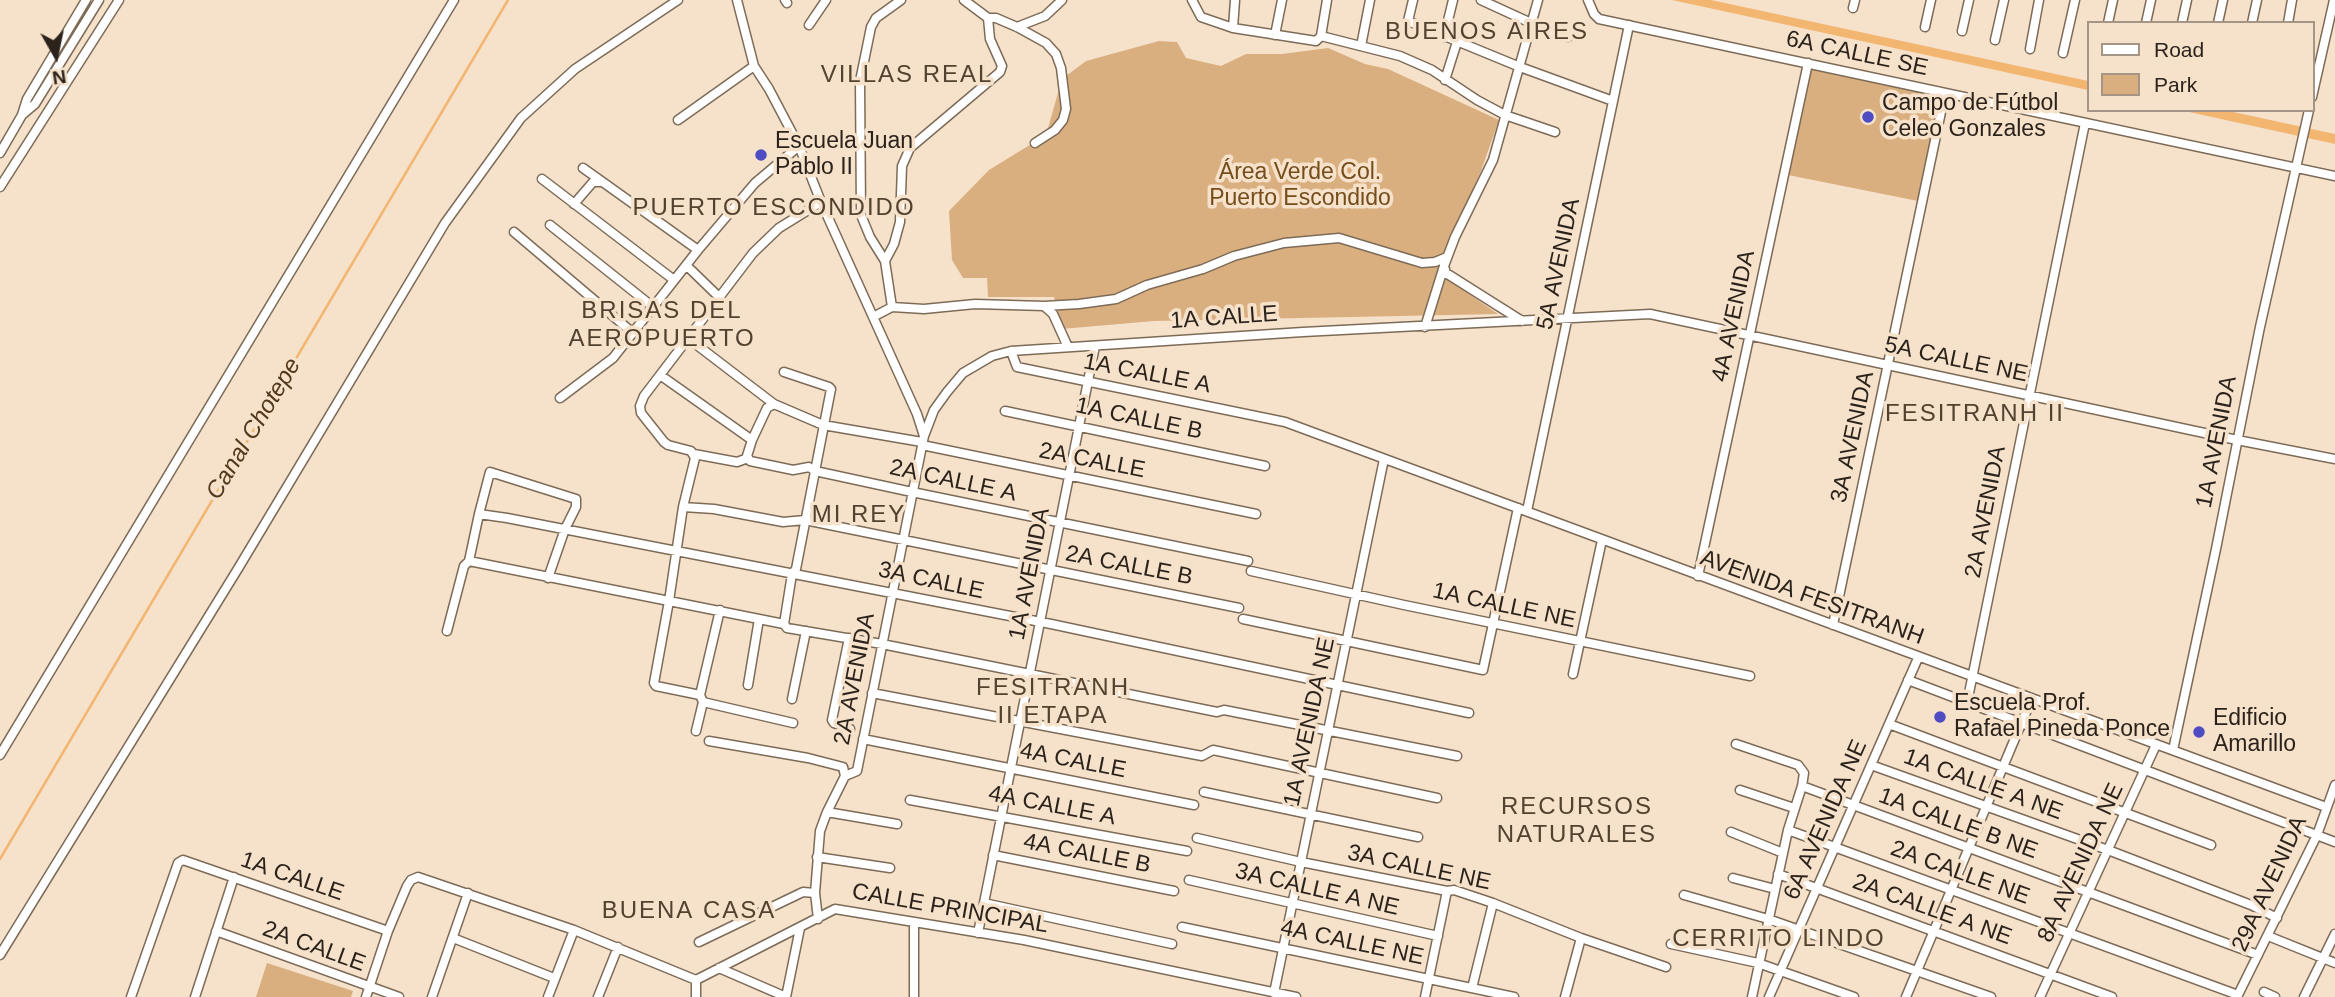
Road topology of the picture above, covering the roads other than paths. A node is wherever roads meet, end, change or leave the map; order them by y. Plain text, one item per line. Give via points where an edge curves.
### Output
1 (86, 0) edge
2 (99, 0) edge
3 (118, 0) edge
4 (454, 0) edge
5 (678, 0) edge
6 (737, 0) edge
7 (826, 0) edge
8 (901, 0) edge
9 (964, 0) edge
10 (1062, 0) edge
11 (1192, 0) edge
12 (1235, 0) edge
13 (1282, 0) edge
14 (1327, 0) edge
15 (1370, 0) edge
16 (1413, 0) edge
17 (1453, 0) edge
18 (1481, 0) edge
19 (1538, 0) edge
20 (1588, 0) edge
21 (1931, 0) edge
22 (1969, 0) edge
23 (2004, 0) edge
24 (2039, 0) edge
25 (2075, 0) edge
26 (2113, 0) edge
27 (2151, 0) edge
28 (2187, 0) edge
29 (2223, 0) edge
30 (2257, 0) edge
31 (2292, 0) edge
32 (2334, 0) edge
33 (988, 18) junction
34 (2108, 21) edge
35 (2147, 21) edge
36 (2182, 21) edge
37 (2218, 21) edge
38 (2252, 21) edge
39 (2288, 21) edge
40 (1531, 23) junction
41 (809, 25) dead end
42 (1629, 25) junction
43 (1017, 27) junction
44 (1925, 27) dead end
45 (1233, 28) junction
46 (1962, 31) dead end
47 (1275, 35) junction
48 (1321, 36) junction
49 (1444, 37) junction
50 (1569, 37) dead end
51 (1995, 40) dead end
52 (1457, 42) junction
53 (1361, 46) junction
54 (2029, 49) dead end
55 (2063, 53) dead end
56 (1808, 64) junction
57 (754, 66) junction
58 (1520, 67) junction
59 (1445, 80) junction
60 (2314, 88) edge
61 (1945, 93) junction
62 (1613, 101) junction
63 (2309, 112) edge
64 (22, 115) junction
65 (1505, 115) junction
66 (678, 120) dead end
67 (2085, 123) junction
68 (1555, 132) dead end
69 (1035, 143) dead end
70 (799, 146) junction
71 (0, 153) edge
72 (583, 168) dead end
73 (2296, 168) junction
74 (2335, 176) edge
75 (542, 179) dead end
76 (601, 181) junction
77 (0, 187) edge
78 (821, 202) junction
79 (574, 204) junction
80 (550, 225) dead end
81 (514, 232) dead end
82 (698, 250) junction
83 (1447, 257) junction
84 (886, 261) junction
85 (686, 265) junction
86 (1444, 266) junction
87 (674, 280) junction
88 (720, 298) junction
89 (1044, 306) junction
90 (653, 307) junction
91 (892, 307) junction
92 (873, 317) junction
93 (1567, 318) junction
94 (1522, 321) junction
95 (1425, 327) junction
96 (633, 333) junction
97 (1750, 334) junction
98 (689, 340) junction
99 (1095, 346) junction
100 (1068, 347) junction
101 (1012, 351) junction
102 (1888, 365) junction
103 (784, 372) dead end
104 (660, 375) junction
105 (1089, 382) junction
106 (2029, 396) junction
107 (560, 398) dead end
108 (774, 404) junction
109 (1004, 411) dead end
110 (1285, 422) joint
111 (824, 425) junction
112 (1079, 426) junction
113 (752, 440) junction
114 (2237, 440) junction
115 (923, 441) junction
116 (694, 454) junction
117 (748, 458) junction
118 (1384, 459) junction
119 (2335, 459) edge
120 (1265, 466) dead end
121 (815, 471) junction
122 (1069, 475) junction
123 (912, 492) junction
124 (683, 507) junction
125 (1522, 509) junction
126 (479, 514) junction
127 (1256, 514) dead end
128 (805, 520) junction
129 (1060, 521) junction
130 (565, 529) junction
131 (902, 540) junction
132 (1602, 540) junction
133 (676, 550) junction
134 (469, 561) junction
135 (1248, 561) dead end
136 (1050, 570) junction
137 (1251, 571) dead end
138 (792, 574) junction
139 (1698, 576) junction
140 (548, 578) junction
141 (892, 592) junction
142 (1356, 595) junction
143 (670, 601) junction
144 (1239, 608) dead end
145 (720, 610) junction
146 (759, 618) junction
147 (1244, 620) dead end
148 (1493, 623) junction
149 (784, 624) junction
150 (1040, 624) junction
151 (1833, 625) junction
152 (447, 631) dead end
153 (806, 631) junction
154 (849, 638) junction
155 (1581, 641) junction
156 (1346, 642) junction
157 (882, 643) junction
158 (1918, 658) junction
159 (1029, 674) junction
160 (1573, 674) dead end
161 (1750, 676) dead end
162 (1972, 677) junction
163 (1908, 680) junction
164 (748, 685) dead end
165 (1337, 686) junction
166 (872, 693) junction
167 (702, 698) junction
168 (2032, 698) junction
169 (792, 699) dead end
170 (1967, 703) junction
171 (1469, 713) dead end
172 (1019, 720) junction
173 (793, 723) dead end
174 (2022, 723) junction
175 (1889, 724) junction
176 (850, 729) dead end
177 (1328, 730) junction
178 (695, 731) dead end
179 (863, 739) junction
180 (709, 741) dead end
181 (1736, 744) dead end
182 (2157, 745) junction
183 (2173, 750) junction
184 (0, 755) edge
185 (1457, 756) dead end
186 (1871, 765) junction
187 (1010, 767) junction
188 (2004, 767) junction
189 (2145, 770) junction
190 (1319, 774) junction
191 (845, 776) junction
192 (1802, 786) junction
193 (2334, 789) edge
194 (1740, 790) dead end
195 (1204, 792) dead end
196 (1437, 798) dead end
197 (910, 800) dead end
198 (1194, 804) dead end
199 (1853, 806) junction
200 (2326, 807) junction
201 (1794, 808) junction
202 (1986, 808) junction
203 (827, 811) junction
204 (2125, 813) junction
205 (1311, 814) junction
206 (1000, 816) junction
207 (897, 824) dead end
208 (1788, 830) junction
209 (1731, 832) dead end
210 (2317, 835) junction
211 (1418, 837) dead end
212 (1197, 838) dead end
213 (2335, 842) edge
214 (2211, 845) dead end
215 (1835, 847) junction
216 (1969, 849) junction
217 (2108, 850) junction
218 (1187, 851) dead end
219 (1783, 853) junction
220 (993, 855) junction
221 (817, 857) junction
222 (1301, 862) junction
223 (890, 869) dead end
224 (1778, 874) junction
225 (234, 877) junction
226 (1733, 878) dead end
227 (1189, 880) dead end
228 (1817, 887) junction
229 (1775, 889) junction
230 (1952, 889) junction
231 (1174, 891) dead end
232 (1447, 891) junction
233 (2088, 892) junction
234 (468, 893) junction
235 (815, 893) junction
236 (1684, 895) dead end
237 (984, 903) junction
238 (1493, 903) junction
239 (1293, 904) junction
240 (2277, 918) junction
241 (818, 919) junction
242 (1768, 919) junction
243 (914, 923) junction
244 (1182, 927) dead end
245 (800, 928) junction
246 (574, 930) junction
247 (1798, 930) junction
248 (216, 931) junction
249 (388, 931) junction
250 (1934, 931) junction
251 (978, 933) junction
252 (2069, 933) junction
253 (2335, 934) edge
254 (1438, 936) junction
255 (2268, 936) junction
256 (453, 938) junction
257 (1581, 938) junction
258 (699, 942) dead end
259 (1172, 944) dead end
260 (1671, 944) dead end
261 (618, 947) junction
262 (1283, 948) junction
263 (0, 955) edge
264 (2259, 955) junction
265 (2323, 959) junction
266 (1758, 963) junction
267 (2335, 963) edge
268 (1666, 967) dead end
269 (719, 968) junction
270 (1780, 971) junction
271 (1917, 971) junction
272 (2050, 974) junction
273 (554, 978) junction
274 (1429, 979) junction
275 (696, 980) junction
276 (370, 987) junction
277 (1472, 988) junction
278 (2264, 992) dead end
279 (1274, 993) junction
280 (2238, 996) edge
281 (131, 997) edge
282 (195, 997) edge
283 (366, 997) edge
284 (400, 997) edge
285 (432, 997) edge
286 (548, 997) edge
287 (598, 997) edge
288 (696, 997) edge
289 (914, 997) edge
290 (1296, 997) edge
291 (1425, 997) edge
292 (1514, 997) edge
293 (1565, 997) edge
294 (1752, 997) edge
295 (1769, 997) edge
296 (1854, 997) edge
297 (1906, 997) edge
298 (1991, 997) edge
299 (2039, 997) edge
300 (2112, 997) edge
301 (2274, 997) edge
302 (2304, 997) edge

1 - 64 street
2 - 64 street via 35,104
3 - 77 street
4 - 184 street
5 - 263 street via 576,69 521,118 445,223
6 - 57 street
7 - 41 street
8 - 84 street via 870,27 860,81 861,215
9 - 33 street
10 - 43 street via 1045,16
11 - 45 street via 1201,17
12 - 45 street
13 - 47 street
14 - 48 street
15 - 53 street
16 - 49 street via 1408,21
17 - 49 street
18 - 40 street
19 - 40 street
20 - 42 street, 6A CALLE SE via 1599,19
21 - 44 street
22 - 46 street
23 - 51 street
24 - 54 street
25 - 55 street
26 - 34 street
27 - 35 street
28 - 36 street
29 - 37 street
30 - 38 street
31 - 39 street
32 - 60 street
33 - 43 street
33 - 84 street via 1000,72 910,148 902,166 900,222
40 - 50 street
40 - 58 street
42 - 56 street, 6A CALLE SE
42 - 62 street, 5A AVENIDA
43 - 69 street via 1056,54 1066,97 1063,120
45 - 47 street
47 - 48 street via 1316,41
48 - 53 street
49 - 52 street
52 - 58 street
52 - 59 street
53 - 59 street via 1400,56
56 - 61 street, 6A CALLE SE
56 - 97 street, 4A AVENIDA
57 - 66 street
57 - 70 street
58 - 62 street
58 - 65 street
59 - 65 street
61 - 67 street, 6A CALLE SE
61 - 102 street, 3A AVENIDA
62 - 93 street, 5A AVENIDA
63 - 73 street, 1A AVENIDA
64 - 71 street
65 - 68 street
65 - 83 street via 1488,171
67 - 73 street, 6A CALLE SE
67 - 106 street, 2A AVENIDA
70 - 78 street
70 - 82 street via 755,183
72 - 76 street
73 - 74 street, 6A CALLE SE
73 - 114 street, 1A AVENIDA
75 - 79 street
76 - 79 street via 593,183
76 - 82 street
78 - 88 street via 779,228
78 - 92 street
79 - 87 street
80 - 90 street
81 - 96 street
82 - 85 street
83 - 86 street
83 - 89 street via 1422,263 1339,238 1284,243 1116,299
84 - 91 street
85 - 87 street
85 - 88 street
86 - 94 street via 1446,273
86 - 95 street
87 - 90 street
88 - 98 street
89 - 91 street
89 - 100 street via 1053,314
90 - 96 street
91 - 92 street
92 - 115 street via 917,414
93 - 94 street, 1A CALLE
93 - 97 street, 5A CALLE NE via 1650,314
93 - 125 street, 5A AVENIDA
94 - 95 street, 1A CALLE
95 - 99 street, 1A CALLE
96 - 107 street via 613,358
97 - 102 street, 5A CALLE NE
97 - 139 street, 4A AVENIDA
98 - 104 street
98 - 108 street, 2A CALLE
99 - 100 street, 1A CALLE
99 - 105 street, 1A AVENIDA
100 - 101 street, 1A CALLE
101 - 105 street, 1A CALLE A via 1017,366
101 - 115 street, 1A CALLE via 992,356 963,373 934,410
102 - 106 street, 5A CALLE NE
102 - 151 street, 3A AVENIDA
103 - 111 street via 830,387
104 - 113 street
104 - 116 street, 2A CALLE A via 644,396 640,413 668,445
105 - 110 street, 1A CALLE A
105 - 112 street, 1A AVENIDA
106 - 114 street, 5A CALLE NE
106 - 162 street, 2A AVENIDA
108 - 111 street, 2A CALLE
108 - 113 street via 767,408
109 - 112 street, 1A CALLE B
110 - 118 street, AVENIDA FESITRANH
111 - 115 street, 2A CALLE
111 - 121 street
112 - 120 street, 1A CALLE B
112 - 122 street, 1A AVENIDA
113 - 117 street
114 - 119 street, 5A CALLE NE
114 - 183 street, 1A AVENIDA
115 - 122 street, 2A CALLE
115 - 123 street, 2A AVENIDA
116 - 117 street, 2A CALLE A via 737,462
116 - 124 street
117 - 121 street, 2A CALLE A
118 - 125 street, AVENIDA FESITRANH
118 - 142 street, 1A AVENIDA NE
121 - 123 street, 2A CALLE A
121 - 128 street
122 - 127 street, 2A CALLE
122 - 129 street, 1A AVENIDA
123 - 129 street, 2A CALLE A
123 - 131 street, 2A AVENIDA
124 - 128 street, 2A CALLE B via 783,522
124 - 133 street
125 - 132 street, AVENIDA FESITRANH
125 - 148 street, 5A AVENIDA
126 - 130 street, 3A CALLE
126 - 130 street via 490,472 576,499
126 - 134 street
128 - 131 street, 2A CALLE B
128 - 138 street
129 - 135 street, 2A CALLE A
129 - 136 street, 1A AVENIDA
130 - 133 street, 3A CALLE
130 - 140 street
131 - 136 street, 2A CALLE B
131 - 141 street, 2A AVENIDA
132 - 139 street, AVENIDA FESITRANH
132 - 155 street
133 - 138 street, 3A CALLE
133 - 143 street
134 - 140 street
134 - 152 street
136 - 144 street, 2A CALLE B
136 - 150 street, 1A AVENIDA
137 - 142 street, 1A CALLE NE
138 - 141 street, 3A CALLE
138 - 149 street
139 - 151 street, AVENIDA FESITRANH
140 - 143 street
141 - 150 street, 3A CALLE
141 - 157 street, 2A AVENIDA
142 - 148 street, 1A CALLE NE
142 - 156 street, 1A AVENIDA NE
143 - 145 street
143 - 167 street via 654,683
145 - 146 street
145 - 167 street
146 - 149 street
146 - 164 street
147 - 156 street
148 - 155 street, 1A CALLE NE
148 - 156 street, 5A AVENIDA via 1483,670
149 - 153 street
150 - 159 street, 1A AVENIDA
150 - 165 street, 3A CALLE
151 - 158 street, AVENIDA FESITRANH
153 - 154 street
153 - 169 street
154 - 157 street
154 - 176 street via 832,720
155 - 160 street
155 - 161 street, 1A CALLE NE
156 - 165 street, 1A AVENIDA NE
157 - 159 street
157 - 166 street, 2A AVENIDA
158 - 162 street, AVENIDA FESITRANH
158 - 163 street, 6A AVENIDA NE
159 - 172 street, 1A AVENIDA
159 - 177 street
162 - 168 street, AVENIDA FESITRANH
162 - 170 street, 2A AVENIDA
163 - 170 street
163 - 175 street, 6A AVENIDA NE
165 - 171 street
165 - 177 street, 1A AVENIDA NE
166 - 172 street
166 - 179 street, 2A AVENIDA
167 - 173 street
167 - 178 street
168 - 174 street
168 - 182 street, AVENIDA FESITRANH
170 - 174 street
172 - 187 street, 1A AVENIDA
172 - 190 street via 1202,756 1213,750
174 - 188 street
174 - 189 street
175 - 186 street, 6A AVENIDA NE
175 - 188 street
177 - 185 street
177 - 190 street, 1A AVENIDA NE
179 - 187 street, 4A CALLE
179 - 191 street, 2A AVENIDA via 857,771
180 - 191 street via 843,767
181 - 192 street via 1798,765 1804,774
182 - 183 street, AVENIDA FESITRANH
182 - 189 street, 8A AVENIDA NE
183 - 200 street, AVENIDA FESITRANH
186 - 199 street, 6A AVENIDA NE
186 - 202 street, 1A CALLE A NE
187 - 198 street, 4A CALLE
187 - 206 street, 1A AVENIDA
188 - 202 street
188 - 204 street
189 - 204 street, 8A AVENIDA NE
189 - 210 street
190 - 196 street
190 - 205 street, 1A AVENIDA NE
191 - 203 street, 2A AVENIDA
192 - 199 street, 1A CALLE B NE
192 - 201 street
193 - 200 street, 29A AVENIDA
194 - 201 street
195 - 205 street
197 - 206 street, 4A CALLE A
199 - 215 street, 6A AVENIDA NE
199 - 216 street, 1A CALLE B NE
200 - 210 street, 29A AVENIDA
201 - 208 street
202 - 216 street
202 - 217 street, 1A CALLE A NE
203 - 207 street
203 - 221 street, 2A AVENIDA
204 - 214 street
204 - 217 street, 8A AVENIDA NE
205 - 211 street
205 - 222 street, 1A AVENIDA NE
206 - 218 street, 4A CALLE A
206 - 220 street, 1A AVENIDA
208 - 215 street, 2A CALLE NE
208 - 219 street
209 - 219 street
210 - 213 street
210 - 240 street, 29A AVENIDA
212 - 222 street, 3A CALLE NE
215 - 228 street, 6A AVENIDA NE
215 - 230 street, 2A CALLE NE
216 - 230 street
216 - 233 street, 1A CALLE B NE
217 - 233 street, 8A AVENIDA NE
217 - 240 street, 1A CALLE A NE
219 - 224 street
220 - 231 street, 4A CALLE B
220 - 237 street, 1A AVENIDA
221 - 223 street
221 - 235 street, 2A AVENIDA
222 - 232 street, 3A CALLE NE
222 - 239 street, 1A AVENIDA NE
224 - 228 street, 2A CALLE A NE
224 - 229 street
225 - 248 street
225 - 249 street, 1A CALLE
225 - 281 street, 1A CALLE via 183,860 178,863
226 - 229 street
227 - 239 street, 3A CALLE A NE
228 - 247 street, 6A AVENIDA NE
228 - 250 street, 2A CALLE A NE
229 - 242 street
230 - 250 street
230 - 252 street, 2A CALLE NE
232 - 238 street, 3A CALLE NE
232 - 254 street
233 - 252 street, 8A AVENIDA NE
233 - 264 street, 1A CALLE B NE
234 - 246 street
234 - 249 street via 418,877 411,880
234 - 256 street
235 - 241 street, 2A AVENIDA
235 - 258 street via 803,892
236 - 242 street
237 - 251 street, 1A AVENIDA
237 - 259 street
238 - 257 street, 3A CALLE NE
238 - 277 street
239 - 254 street, 3A CALLE A NE
239 - 262 street, 1A AVENIDA NE
240 - 255 street, 29A AVENIDA
241 - 243 street, CALLE PRINCIPAL via 835,909
241 - 245 street, CALLE PRINCIPAL
242 - 247 street
242 - 266 street
243 - 251 street, CALLE PRINCIPAL
243 - 289 street
244 - 262 street, 4A CALLE NE
245 - 269 street, CALLE PRINCIPAL
245 - 269 street via 786,997
246 - 261 street
246 - 273 street
247 - 270 street, 6A AVENIDA NE
247 - 271 street
248 - 276 street, 2A CALLE
248 - 282 street
249 - 276 street
250 - 271 street
250 - 272 street, 2A CALLE A NE
251 - 279 street, CALLE PRINCIPAL
252 - 272 street, 8A AVENIDA NE
252 - 280 street, 2A CALLE NE
253 - 265 street
254 - 274 street
255 - 264 street, 29A AVENIDA
255 - 265 street
256 - 273 street
256 - 285 street
257 - 268 street, 3A CALLE NE
257 - 293 street
260 - 266 street
261 - 275 street
261 - 287 street
262 - 274 street, 4A CALLE NE
262 - 279 street, 1A AVENIDA NE
264 - 280 street, 29A AVENIDA
265 - 267 street
265 - 302 street
266 - 270 street
266 - 294 street
269 - 275 street, CALLE PRINCIPAL
270 - 295 street, 6A AVENIDA NE
270 - 296 street
271 - 297 street
271 - 298 street
272 - 299 street, 8A AVENIDA NE
272 - 300 street, 2A CALLE A NE
273 - 286 street
274 - 277 street, 4A CALLE NE
274 - 291 street
275 - 288 street
276 - 283 street
276 - 284 street, 2A CALLE
277 - 292 street, 4A CALLE NE
278 - 301 street
279 - 290 street, CALLE PRINCIPAL

